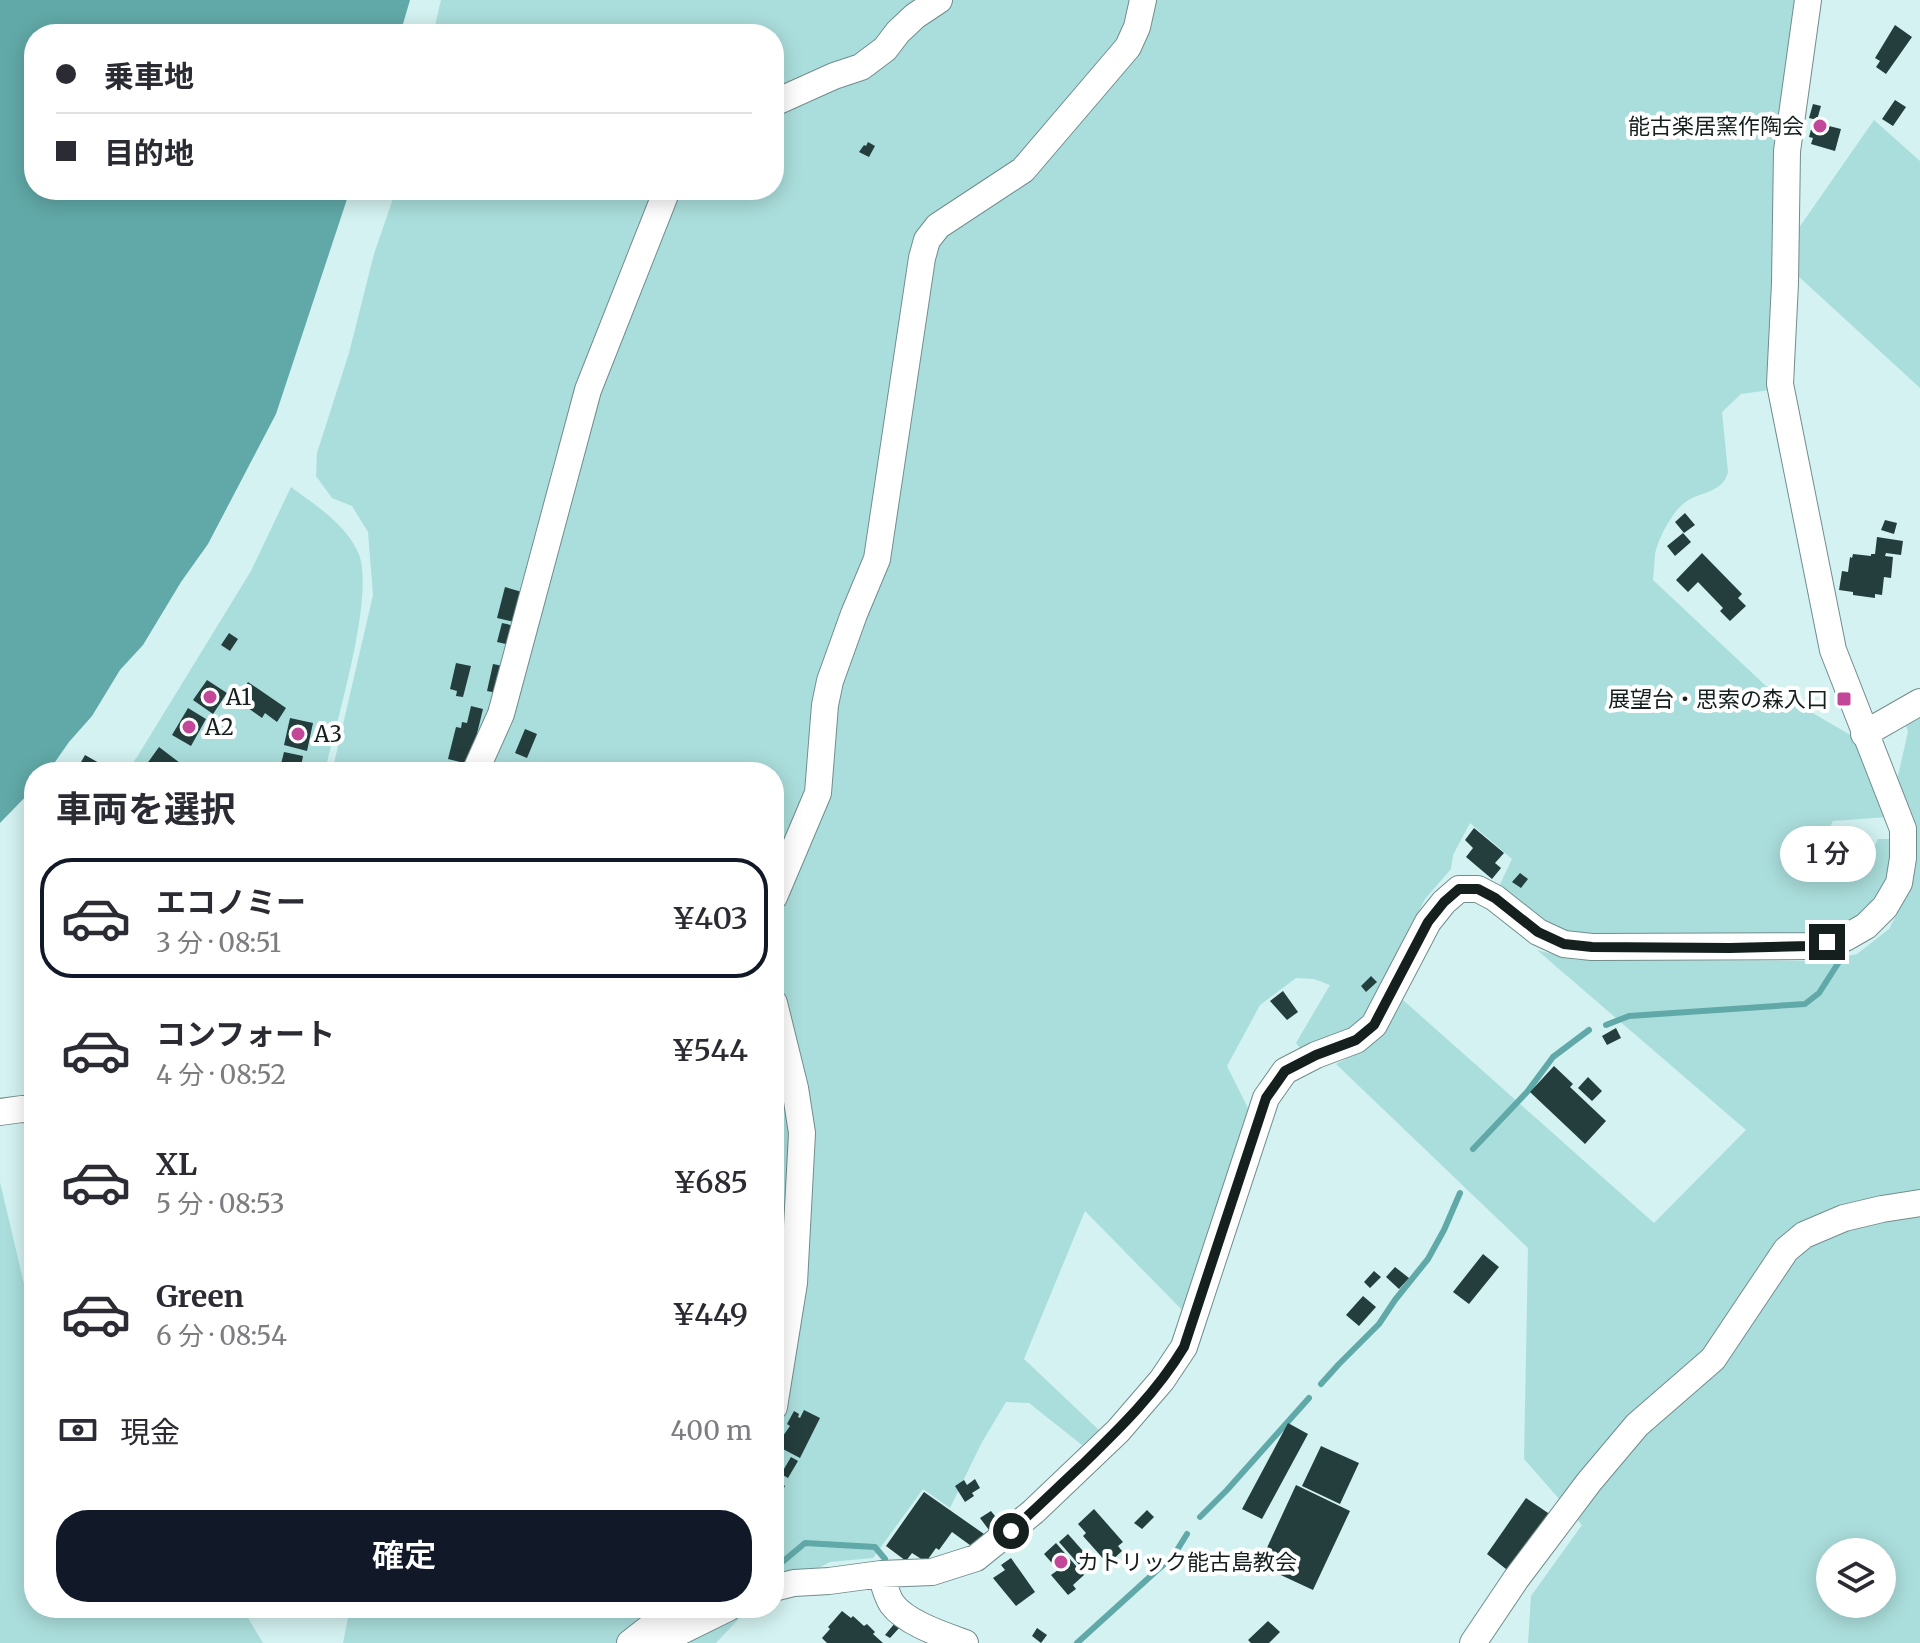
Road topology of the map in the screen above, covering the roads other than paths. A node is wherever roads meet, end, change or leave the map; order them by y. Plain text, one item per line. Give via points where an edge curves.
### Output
1 (939, 0) edge
2 (1143, 0) edge
3 (1808, 0) edge
4 (784, 98) edge
5 (663, 200) edge
6 (1920, 702) edge
7 (1864, 734) junction
8 (479, 762) edge
9 (784, 873) edge
10 (784, 1043) edge
11 (24, 1109) edge
12 (0, 1112) edge
13 (1920, 1203) edge
14 (784, 1345) edge
15 (881, 1574) junction
16 (784, 1586) edge
17 (665, 1618) edge
18 (702, 1618) edge
19 (643, 1641) edge
20 (965, 1643) edge
21 (1473, 1643) edge

1 - 4 street via 861,67
2 - 9 street via 1128,47 1023,170 938,226 927,240 877,559 830,681 818,793
3 - 7 street via 1787,151 1780,384 1833,650
5 - 8 street via 588,390 501,714
6 - 7 street
7 - 15 street via 1903,829 1899,883 1866,926 1845,938 1809,946 1578,946 1538,932 1478,889 1459,889 1428,922 1374,1025 1356,1040 1285,1071 1266,1098 1184,1347 1162,1380 1033,1512 976,1558 932,1572
10 - 14 street via 802,1133 794,1283
11 - 12 street
13 - 21 street via 1844,1218 1804,1235 1786,1250 1713,1359 1648,1414 1598,1470
15 - 16 street
15 - 20 street via 893,1606 926,1629
17 - 19 street
18 - 19 street

